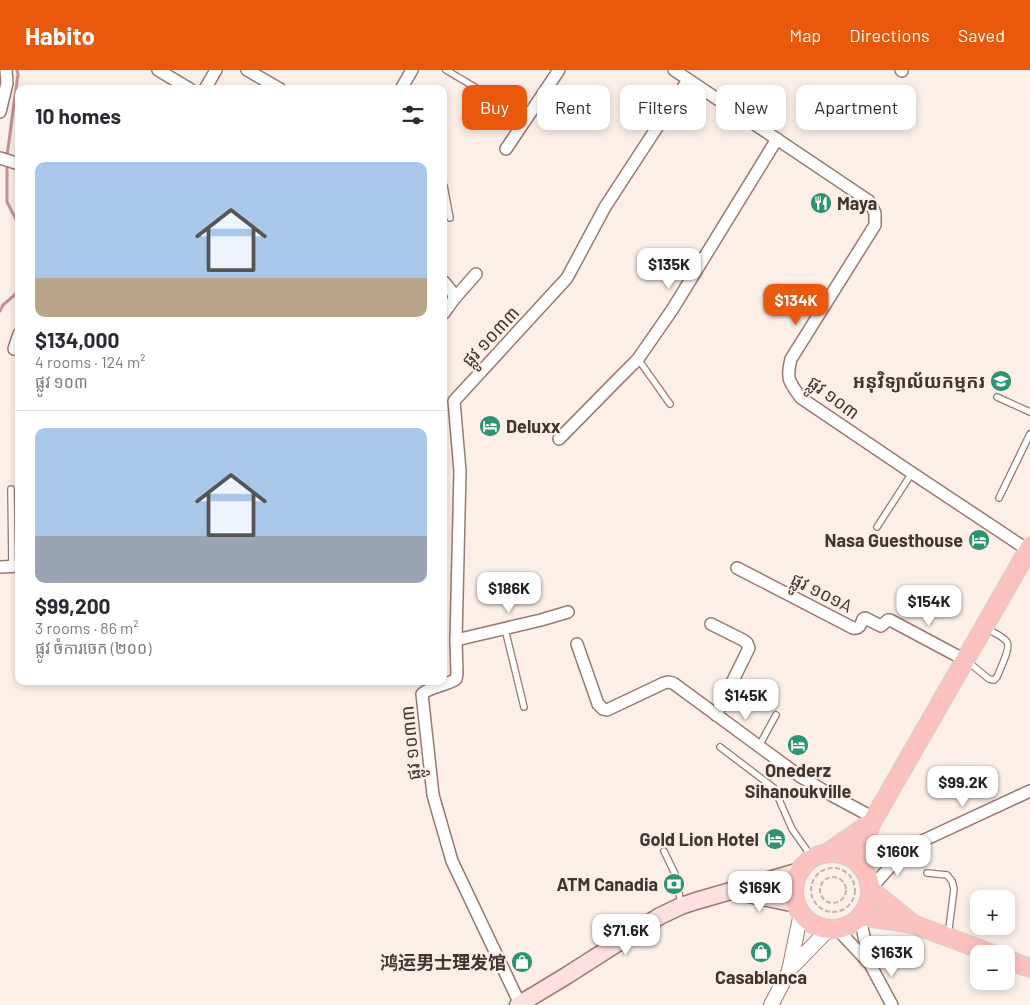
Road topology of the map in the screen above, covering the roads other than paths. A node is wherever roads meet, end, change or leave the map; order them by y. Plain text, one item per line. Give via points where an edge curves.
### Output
1 (6, 70) edge
2 (158, 70) edge
3 (216, 70) edge
4 (248, 70) edge
5 (412, 70) edge
6 (446, 70) edge
7 (559, 70) edge
8 (674, 70) edge
9 (688, 80) junction
10 (183, 85) edge
11 (207, 85) edge
12 (273, 85) edge
13 (403, 85) edge
14 (471, 85) edge
15 (0, 112) edge
16 (778, 139) junction
17 (506, 149) dead end
18 (447, 202) edge
19 (450, 218) dead end
20 (476, 274) dead end
21 (447, 286) edge
22 (454, 299) junction
23 (447, 309) edge
24 (15, 346) edge
25 (14, 349) dead end
26 (638, 359) junction
27 (998, 397) dead end
28 (449, 400) edge
29 (670, 404) dead end
30 (1030, 412) edge
31 (1030, 434) edge
32 (559, 439) dead end
33 (912, 473) junction
34 (11, 490) dead end
35 (999, 498) dead end
36 (877, 527) dead end
37 (15, 551) edge
38 (1027, 555) edge
39 (15, 566) edge
40 (0, 567) edge
41 (737, 568) dead end
42 (568, 612) dead end
43 (711, 624) dead end
44 (984, 627) junction
45 (505, 629) junction
46 (456, 640) junction
47 (577, 644) dead end
48 (965, 660) junction
49 (447, 683) edge
50 (443, 685) edge
51 (524, 707) dead end
52 (716, 715) junction
53 (776, 715) dead end
54 (720, 746) dead end
55 (759, 746) junction
56 (1030, 791) edge
57 (873, 820) junction
58 (907, 848) junction
59 (664, 851) dead end
60 (858, 862) junction
61 (819, 863) junction
62 (927, 873) dead end
63 (871, 889) junction
64 (730, 890) junction
65 (681, 906) junction
66 (799, 909) junction
67 (860, 917) junction
68 (914, 924) junction
69 (833, 929) junction
70 (948, 937) junction
71 (970, 945) edge
72 (1015, 962) edge
73 (870, 964) junction
74 (1030, 968) edge
75 (789, 971) junction
76 (526, 1003) edge
77 (771, 1005) edge
78 (892, 1005) edge

1 - 15 street via 7,83
2 - 10 street
3 - 11 street
4 - 12 street
5 - 13 street
6 - 14 lane
7 - 17 street
8 - 9 street, ផ្លូវ ១០៣
9 - 16 street, ផ្លូវ ១០៣
9 - 28 street, ផ្លូវ ១០៣៣ via 605,207 567,278
16 - 26 street
16 - 33 street, ផ្លូវ ១០៣ via 869,201 875,213 875,225 791,359 789,382 801,398
18 - 19 lane
20 - 22 street
21 - 22 street
22 - 23 street
24 - 25 street
26 - 29 lane
26 - 32 street
27 - 30 lane
28 - 46 street, ផ្លូវ ១០៣៣ via 460,472
31 - 35 lane
33 - 36 lane
33 - 38 street, ផ្លូវ ១០៣
34 - 37 lane
38 - 44 main road
39 - 40 street
41 - 48 street, ផ្លូវ ១០១A via 854,628 859,627 865,618 881,626 890,620
42 - 45 street
43 - 52 street via 743,640 749,648
44 - 48 main road
44 - 48 lane via 1009,644 997,677 989,679
45 - 46 street
45 - 51 lane
46 - 49 street, ផ្លូវ ១០៣៣ via 456,679
47 - 52 street via 598,704 603,709 615,707 668,682
48 - 57 main road
50 - 76 street, ផ្លូវ ១០៣៣ via 422,694 433,795 452,861
52 - 55 street
53 - 55 lane
54 - 61 lane via 774,788 792,829
55 - 57 street via 801,777
56 - 58 street
57 - 60 main road
57 - 61 main road
58 - 60 street
58 - 63 street
59 - 65 lane via 675,874
60 - 61 main road via 837,853
60 - 63 main road via 867,874
61 - 64 main road
61 - 66 main road via 795,882 794,893
62 - 70 lane via 947,876 952,881 954,890
63 - 67 main road via 868,904
63 - 68 main road
64 - 65 main road
64 - 66 main road
65 - 76 main road via 660,916
66 - 69 main road via 813,924
66 - 75 street
67 - 68 main road
67 - 69 main road via 853,923
67 - 73 street
68 - 70 main road
69 - 73 street
69 - 75 street
70 - 71 main road
72 - 74 main road
73 - 78 street
75 - 77 street

